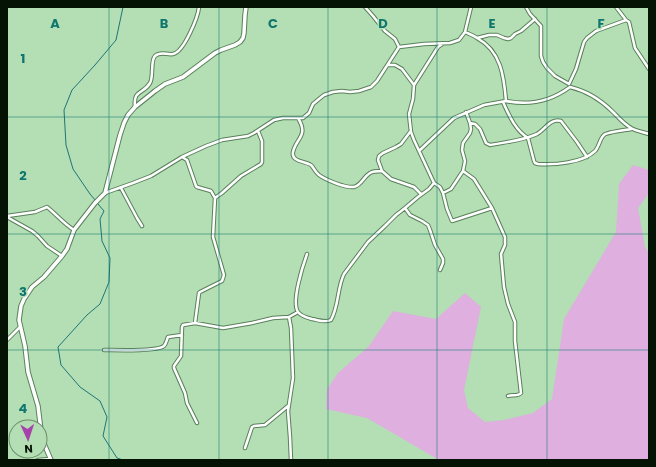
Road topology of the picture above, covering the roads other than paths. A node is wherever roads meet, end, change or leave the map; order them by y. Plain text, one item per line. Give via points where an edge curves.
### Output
1 (199, 7) edge
2 (246, 7) edge
3 (365, 7) edge
4 (471, 7) edge
5 (526, 7) edge
6 (616, 7) edge
7 (535, 20) junction
8 (626, 20) junction
9 (465, 32) junction
10 (477, 38) junction
11 (441, 44) junction
12 (399, 47) junction
13 (387, 65) junction
14 (649, 69) edge
15 (569, 84) junction
16 (414, 85) junction
17 (570, 87) junction
18 (506, 101) junction
19 (502, 102) junction
20 (135, 107) junction
21 (466, 112) junction
22 (298, 118) junction
23 (470, 123) junction
24 (632, 129) junction
25 (258, 131) junction
26 (411, 132) junction
27 (649, 134) edge
28 (528, 138) junction
29 (419, 151) junction
30 (182, 157) junction
31 (587, 157) junction
32 (382, 171) junction
33 (464, 171) junction
34 (434, 182) junction
35 (121, 188) junction
36 (106, 193) junction
37 (443, 193) junction
38 (421, 194) junction
39 (215, 198) junction
40 (405, 208) junction
41 (492, 208) junction
42 (7, 216) edge
43 (142, 226) dead end
44 (74, 230) junction
45 (307, 254) dead end
46 (62, 256) junction
47 (440, 270) dead end
48 (298, 312) junction
49 (289, 316) junction
50 (196, 323) junction
51 (20, 327) junction
52 (182, 335) junction
53 (7, 340) edge
54 (104, 350) dead end
55 (508, 396) dead end
56 (288, 406) junction
57 (197, 423) dead end
58 (244, 448) dead end
59 (50, 459) edge
60 (38, 460) edge
61 (291, 460) edge

1 - 20 street via 197,18 178,51 174,54 160,53 155,56 152,78 134,99
2 - 20 street via 244,33 240,42 215,53 183,77 165,84
3 - 12 street via 395,39
4 - 9 street
5 - 7 street
6 - 8 street
7 - 10 street via 508,39 497,35
7 - 15 street via 541,29 541,56 546,68
8 - 14 street via 629,22 635,48
8 - 15 street via 596,31 587,38
9 - 10 street
9 - 11 street via 459,40
10 - 18 street via 488,46 497,58 503,73
11 - 12 street
11 - 16 street
12 - 13 street
13 - 16 street via 395,65 402,69
13 - 22 street via 371,86 359,91 338,91 324,95 306,116
15 - 17 street
16 - 26 street via 409,114
17 - 18 street via 543,101
17 - 24 street via 580,89 605,104
18 - 19 street
19 - 21 street
19 - 28 street via 517,128
20 - 36 street via 124,123
21 - 23 street
21 - 29 street via 454,118
22 - 25 street via 274,120
22 - 32 street via 303,132 293,152 295,160 310,165 319,175 351,187 360,184 370,173
23 - 28 street via 478,126 488,144
23 - 33 street via 470,133 462,147
24 - 27 street
24 - 31 street via 604,135 596,150
25 - 30 street via 248,136 222,140
25 - 39 street via 262,141 261,164 241,176
26 - 29 street
26 - 32 street via 396,148 379,156
28 - 31 street via 535,163 538,164 561,164
28 - 31 street via 559,120
29 - 34 street
30 - 35 street via 151,176
30 - 39 street via 187,160 196,186 211,191
32 - 38 street via 391,179 414,187
33 - 37 street via 451,189
33 - 41 street via 474,179
34 - 37 street
34 - 38 street
35 - 36 street
35 - 43 street
36 - 44 street
37 - 41 street via 452,221
38 - 40 street
39 - 50 street via 213,237 224,275 222,281 199,293
40 - 47 street via 410,215 428,225 435,245 444,259
40 - 48 street via 368,242 344,274 330,320 309,318
41 - 55 street via 505,237 501,254 504,287 515,320 521,393
42 - 44 street via 35,212 47,207
42 - 46 street via 32,231
44 - 46 street
45 - 48 street via 297,289
46 - 51 street via 24,299 20,310
48 - 49 street
49 - 50 street via 223,328
49 - 56 street via 293,378
50 - 52 street via 183,325
51 - 53 street
51 - 59 street via 38,406 42,439
52 - 54 street via 168,337 164,346 156,348
52 - 57 street via 181,356 174,368
56 - 58 street via 265,425 252,427
56 - 61 street
59 - 60 street

